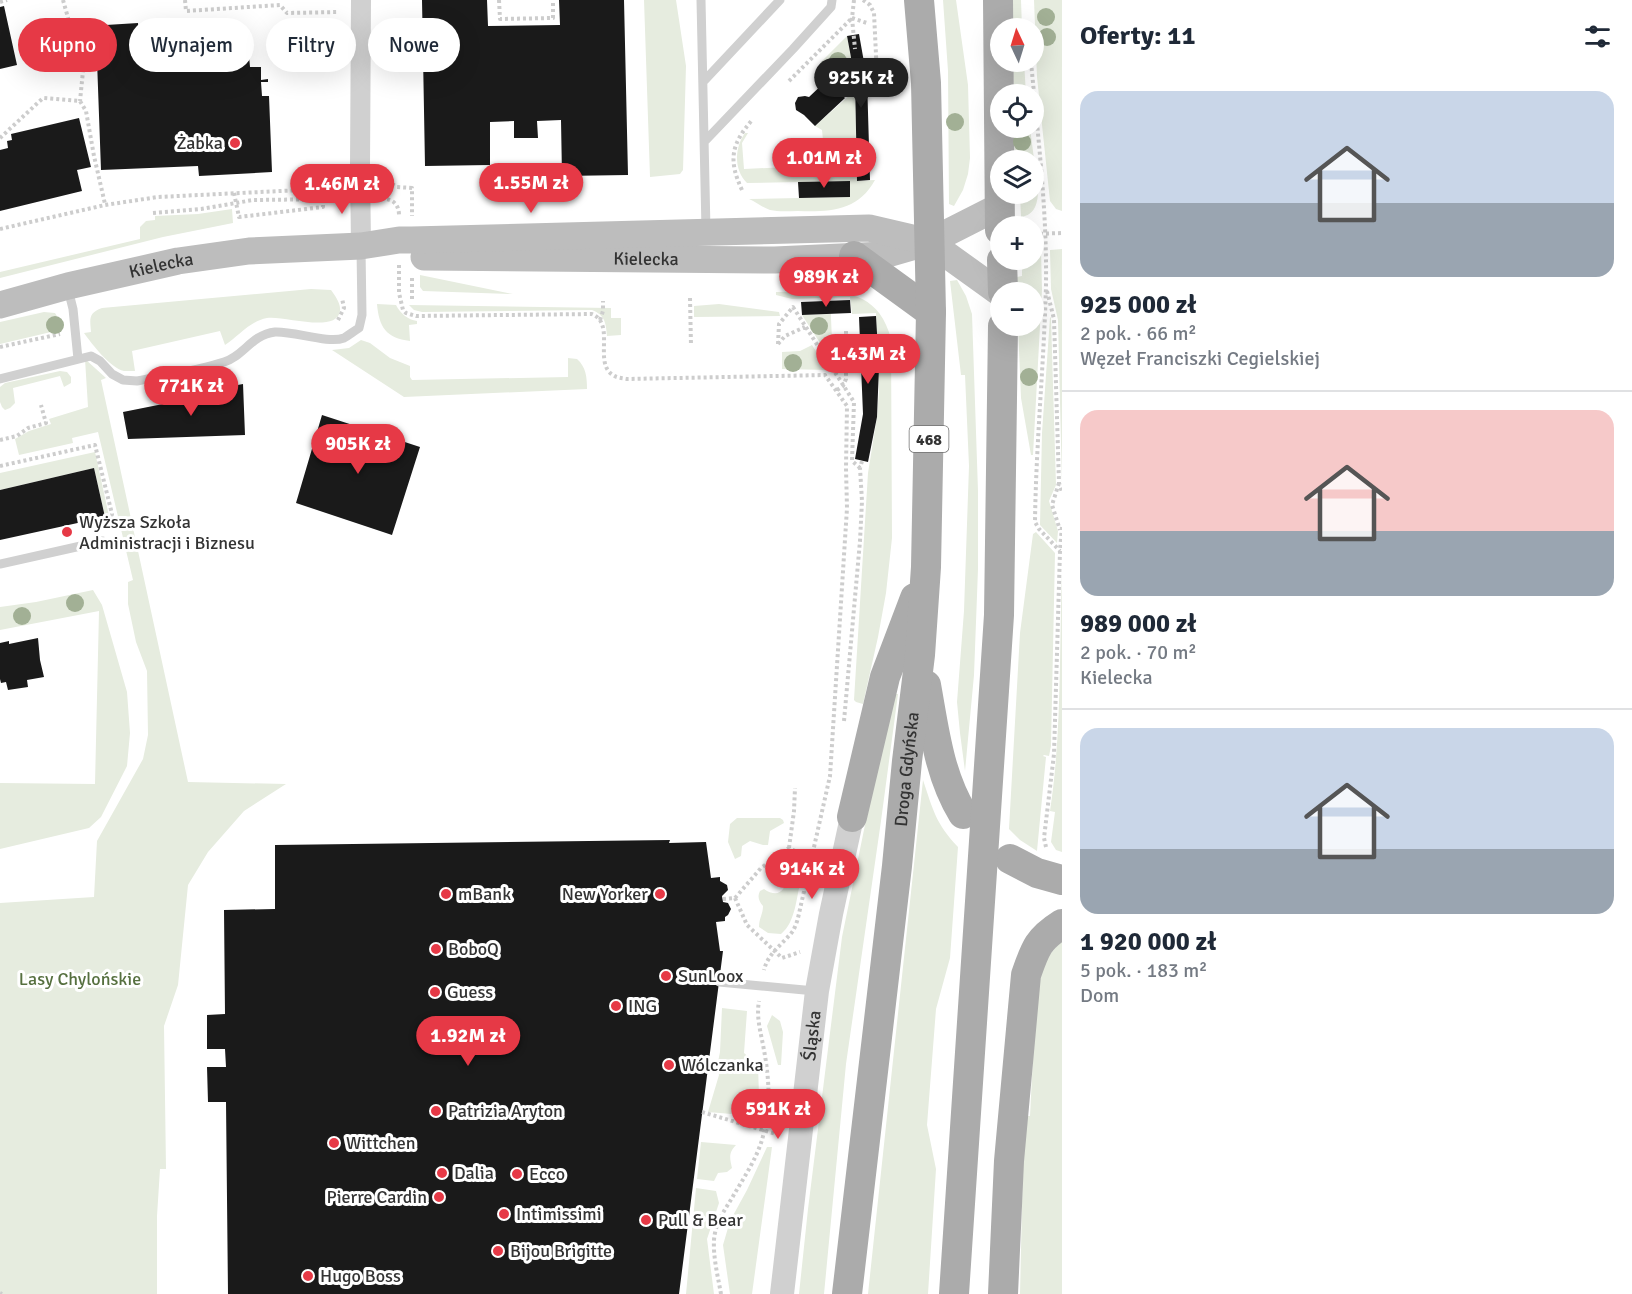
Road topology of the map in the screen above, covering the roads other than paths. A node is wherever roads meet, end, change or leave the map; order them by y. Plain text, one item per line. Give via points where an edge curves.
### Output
1 (361, 0) edge
2 (700, 0) edge
3 (780, 0) edge
4 (832, 0) edge
5 (920, 0) edge
6 (981, 0) edge
7 (998, 0) edge
8 (703, 82) junction
9 (995, 84) edge
10 (999, 84) edge
11 (999, 138) edge
12 (705, 141) junction
13 (1000, 216) edge
14 (990, 221) edge
15 (929, 242) junction
16 (361, 246) junction
17 (707, 246) junction
18 (855, 256) junction
19 (990, 285) edge
20 (68, 286) junction
21 (0, 305) edge
22 (931, 312) junction
23 (1003, 336) edge
24 (78, 359) junction
25 (0, 379) edge
26 (103, 541) dead end
27 (0, 564) edge
28 (926, 567) junction
29 (920, 655) junction
30 (963, 814) dead end
31 (852, 817) joint
32 (1010, 860) dead end
33 (1062, 880) edge
34 (1062, 924) edge
35 (719, 982) dead end
36 (817, 991) junction
37 (782, 1294) edge
38 (848, 1294) edge
39 (954, 1294) edge
40 (1004, 1294) edge

1 - 16 street
2 - 8 lane
3 - 8 lane
4 - 12 lane via 831,7 793,50
5 - 15 main road, 468
6 - 9 main road
7 - 10 main road
8 - 12 lane
11 - 13 main road
12 - 17 lane
14 - 15 main road, Kielecka
15 - 17 main road, Kielecka via 869,228
15 - 18 main road, Kielecka via 884,255
15 - 19 main road, Kielecka
15 - 22 main road, Droga Gdyńska / 468
16 - 17 main road, Kielecka via 399,240
16 - 20 main road, Kielecka via 249,251 190,259
16 - 24 lane via 361,322 359,328 342,339 285,332 264,334 226,362 137,381 123,380 91,356
17 - 18 main road, Kielecka via 775,260
18 - 22 main road
20 - 21 main road, Kielecka
20 - 24 lane
22 - 28 main road, Droga Gdyńska / 468
23 - 39 main road via 999,615
24 - 25 lane
26 - 27 lane
28 - 29 main road, Droga Gdyńska / 468
28 - 31 main road via 885,677
29 - 30 main road, 468 via 948,787
29 - 38 main road, Droga Gdyńska
31 - 36 street, Śląska
32 - 33 main road
34 - 40 main road via 1035,949 1026,975 1009,1161
35 - 36 lane
36 - 37 street, Śląska

